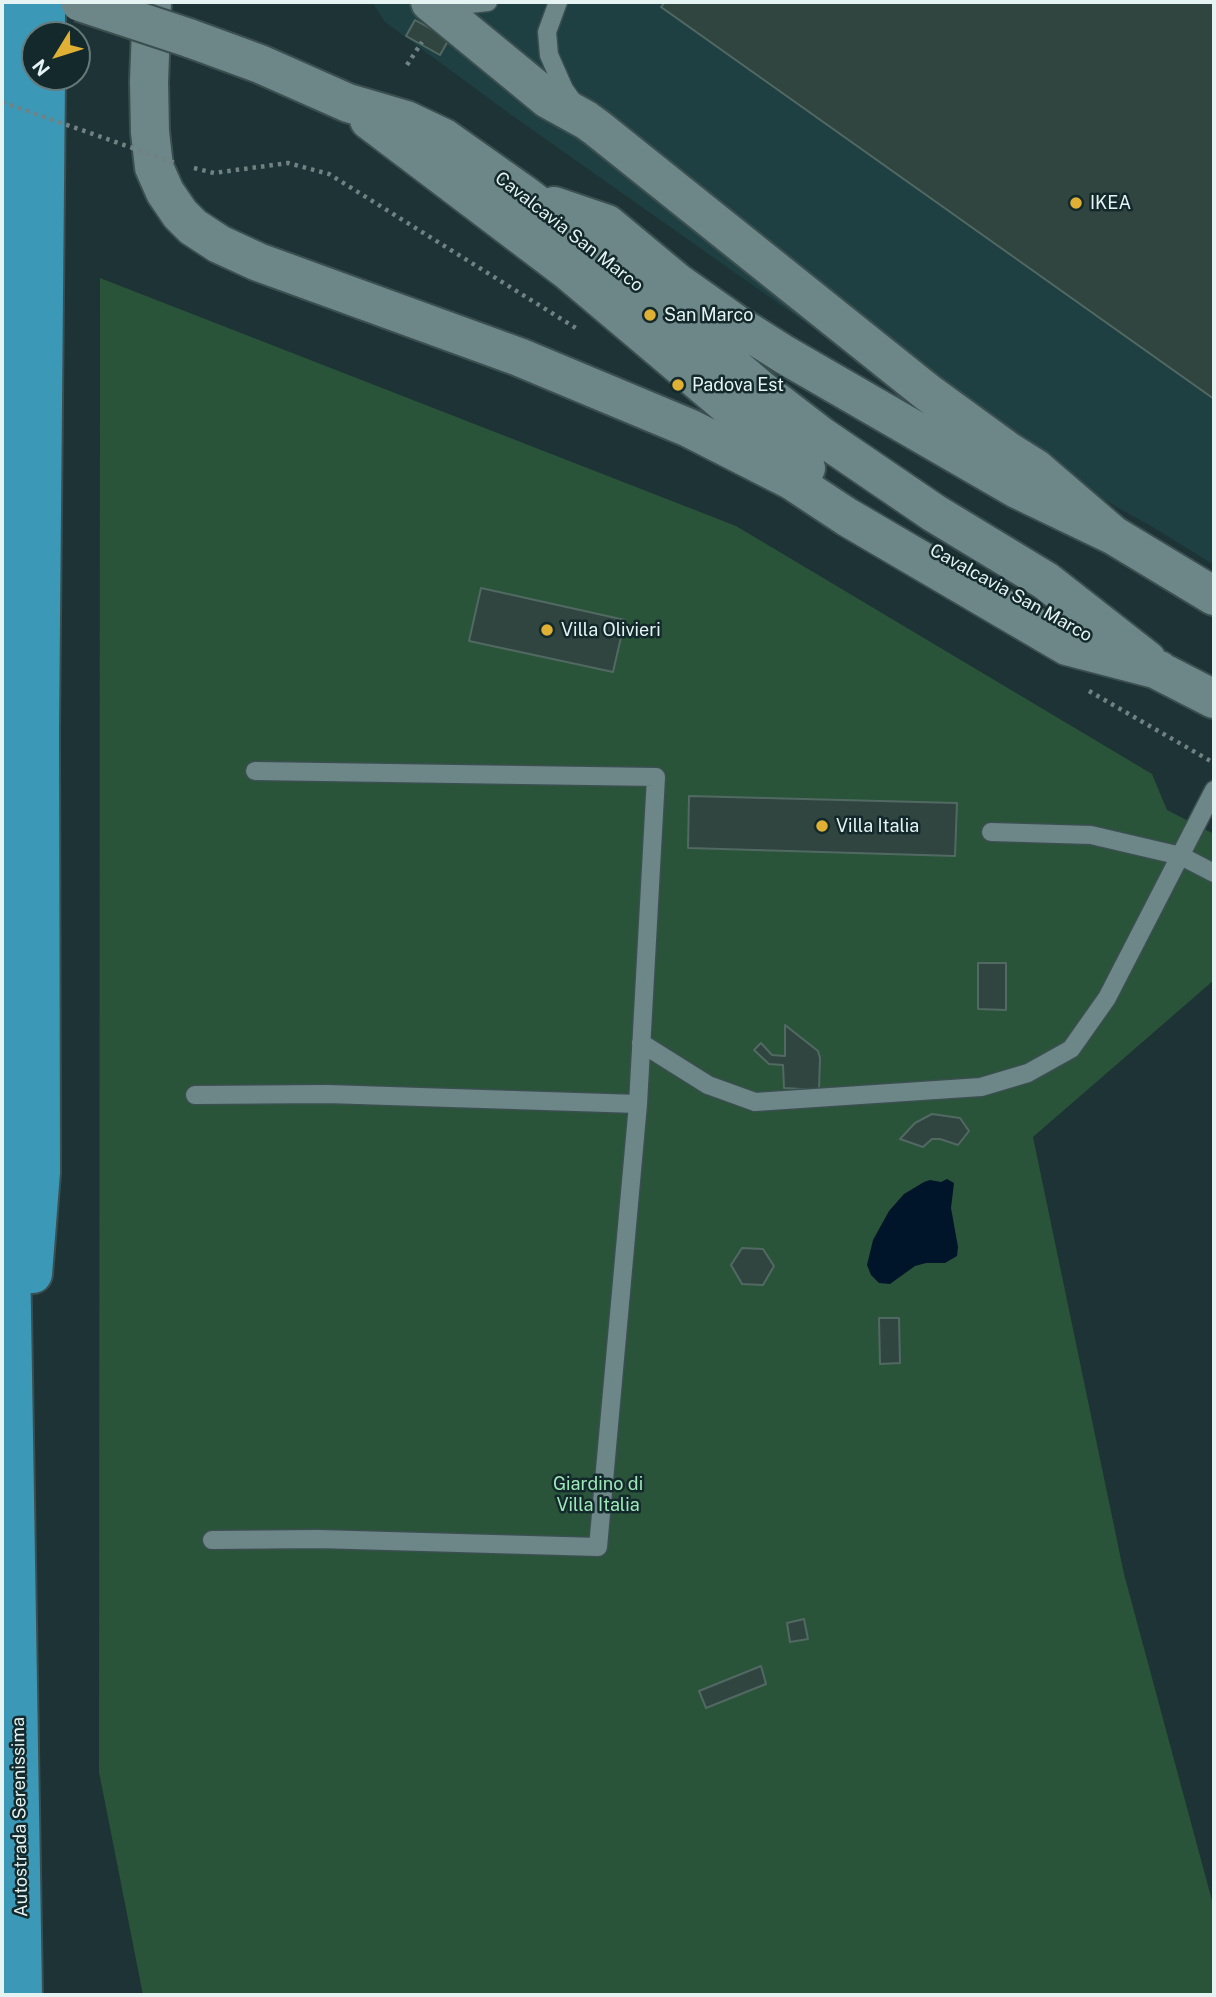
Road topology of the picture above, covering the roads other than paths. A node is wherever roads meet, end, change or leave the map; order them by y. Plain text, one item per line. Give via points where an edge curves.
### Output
1 (10, 2) edge
2 (47, 2) edge
3 (80, 2) edge
4 (152, 2) edge
5 (464, 2) edge
6 (488, 2) edge
7 (558, 2) edge
8 (429, 18) edge
9 (46, 21) edge
10 (46, 91) edge
11 (348, 103) junction
12 (586, 120) junction
13 (526, 196) junction
14 (1112, 535) junction
15 (1214, 596) edge
16 (1159, 670) junction
17 (1214, 699) edge
18 (255, 771) dead end
19 (1214, 790) edge
20 (991, 831) dead end
21 (1181, 856) junction
22 (1214, 873) edge
23 (641, 1043) junction
24 (195, 1096) dead end
25 (638, 1104) junction
26 (15, 1506) junction
27 (212, 1540) dead end
28 (23, 1995) edge

1 - 26 highway, Autostrada Serenissima via 4,817
2 - 9 highway
3 - 11 main road, Cavalcavia San Marco, bridge via 260,64
4 - 16 main road via 149,82 154,167 165,192 193,227 258,262 519,357 689,428 791,480 1067,646
5 - 6 lane
7 - 12 lane via 547,32 549,55 564,89
8 - 12 main road
10 - 26 highway via 41,1172
11 - 13 main road, Cavalcavia San Marco via 406,120 444,138
11 - 16 main road, Cavalcavia San Marco via 567,270 773,444 831,486 1060,625
12 - 14 main road via 928,392 1035,468
13 - 14 main road via 607,224 678,283 786,355 1017,489
13 - 16 main road, Cavalcavia San Marco via 821,436 934,513 1046,580
14 - 15 main road
16 - 17 main road
18 - 23 lane via 656,777
19 - 21 lane
20 - 21 lane via 1091,835
21 - 22 lane
21 - 23 lane via 1107,998 1071,1049 1028,1073 981,1087 755,1102 708,1085
23 - 25 lane
24 - 25 lane via 327,1094
25 - 27 lane via 598,1547
26 - 28 highway, Autostrada Serenissima

